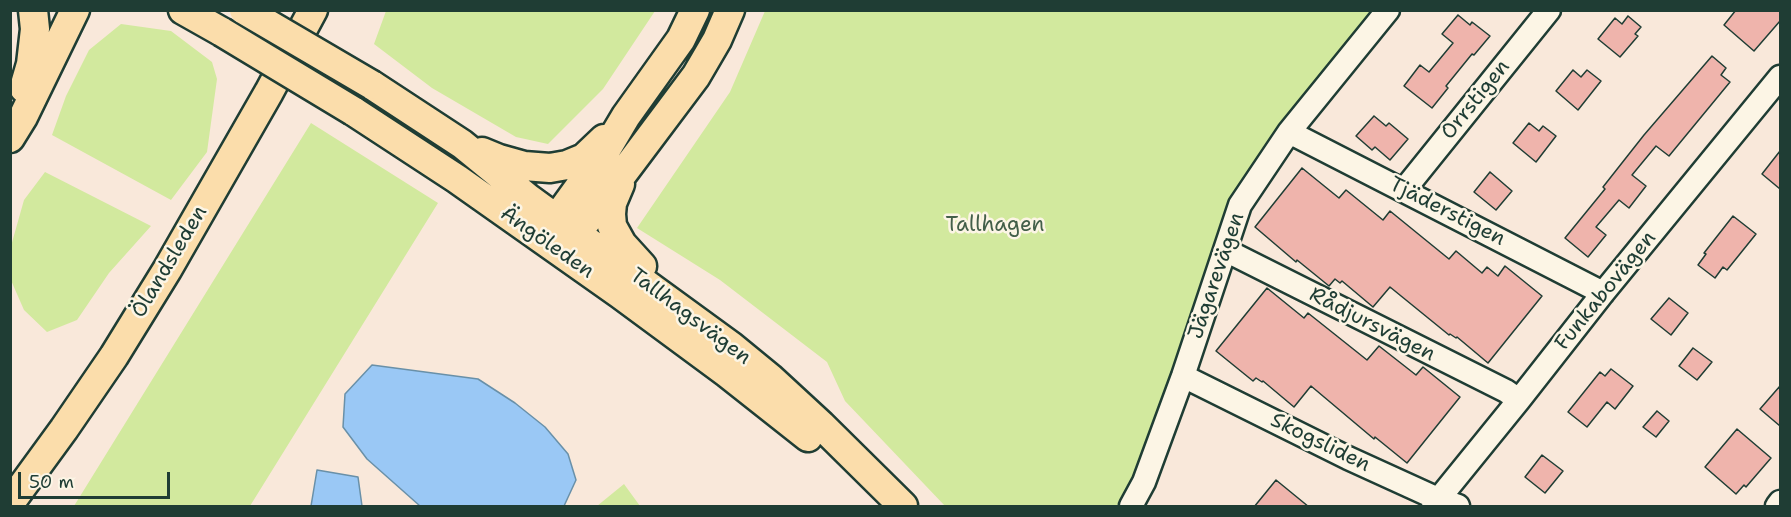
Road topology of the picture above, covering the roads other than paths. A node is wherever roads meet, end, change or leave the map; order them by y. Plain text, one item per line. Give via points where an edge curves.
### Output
1 (33, 10) edge
2 (75, 10) edge
3 (183, 10) edge
4 (244, 10) edge
5 (314, 10) edge
6 (695, 10) edge
7 (730, 10) edge
8 (1388, 10) edge
9 (1549, 10) edge
10 (1780, 77) edge
11 (626, 116) junction
12 (10, 128) edge
13 (1289, 132) junction
14 (10, 138) edge
15 (462, 144) junction
16 (634, 158) junction
17 (1404, 190) junction
18 (559, 235) junction
19 (1225, 250) junction
20 (1603, 293) junction
21 (731, 346) junction
22 (1183, 376) junction
23 (1519, 400) junction
24 (1780, 502) edge
25 (10, 503) edge
26 (1443, 504) edge
27 (890, 507) edge
28 (903, 507) edge
29 (1131, 507) edge
30 (1777, 507) edge

1 - 12 main road via 31,64
2 - 14 main road
3 - 18 main road, Ängöleden, bridge via 353,111 457,179
4 - 15 main road, Tallhagsvägen, bridge via 372,85
5 - 25 main road, Ölandsleden via 167,270 120,346
6 - 11 main road via 681,39
7 - 16 main road via 696,76
8 - 13 street, Jägarevägen
9 - 17 street, Orrstigen
10 - 20 street, Funkabovägen
11 - 15 main road via 584,158 550,168 524,166
11 - 18 main road
13 - 17 street, Tjäderstigen
13 - 19 street, Jägarevägen via 1240,205
15 - 18 main road, Tallhagsvägen
16 - 18 main road
16 - 21 main road via 612,203 610,214 615,234 638,262
17 - 20 street, Tjäderstigen
18 - 21 main road, Tallhagsvägen
18 - 27 main road, Ängöleden
19 - 22 street, Jägarevägen
19 - 23 street, Rådjursvägen
20 - 23 street, Funkabovägen
21 - 28 main road, Tallhagsvägen via 821,425
22 - 26 street, Skogsliden
22 - 29 street, Jägarevägen
23 - 26 street, Funkabovägen
24 - 30 street

